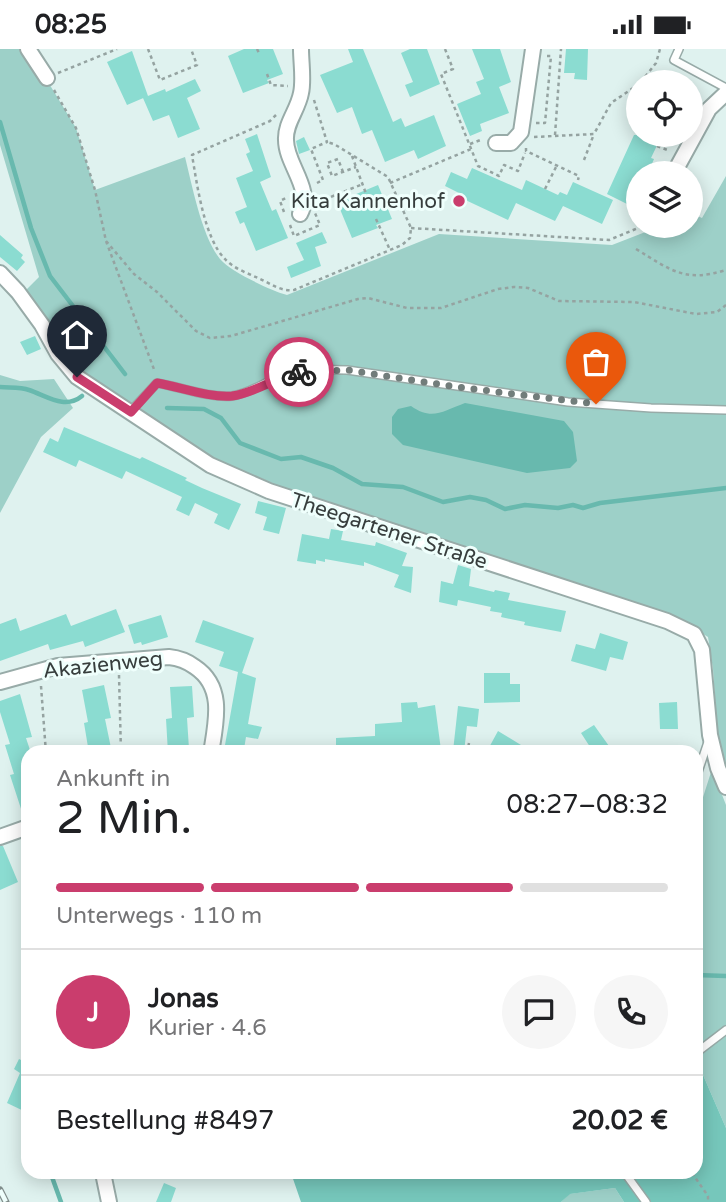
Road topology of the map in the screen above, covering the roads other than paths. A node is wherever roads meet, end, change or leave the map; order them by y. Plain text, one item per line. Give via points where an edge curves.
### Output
1 (28, 49) edge
2 (300, 49) edge
3 (679, 49) edge
4 (538, 52) edge
5 (47, 78) road end
6 (726, 91) edge
7 (496, 143) dead end
8 (681, 161) edge
9 (300, 214) dead end
10 (0, 273) edge
11 (726, 410) edge
12 (131, 412) junction
13 (0, 682) edge
14 (710, 736) junction
15 (212, 745) edge
16 (703, 757) edge
17 (726, 787) edge
18 (21, 830) edge
19 (0, 837) edge
20 (726, 1030) edge
21 (703, 1048) edge
22 (104, 1179) edge
23 (629, 1179) edge
24 (109, 1202) edge
25 (646, 1202) edge

1 - 5 street
2 - 9 street via 302,92 285,143 302,191
3 - 6 lane via 674,60
4 - 7 street via 521,132 512,143
6 - 8 street via 709,109
10 - 12 street, Theegartener Straße via 77,377
11 - 12 lane via 568,402 347,370 308,370 233,395 157,383
12 - 14 street, Theegartener Straße via 210,465 269,491 680,626 698,638 702,650
13 - 15 street, Akazienweg via 72,664 180,659 206,676 215,695
14 - 16 lane
14 - 17 street, Theegartener Straße
18 - 19 street
20 - 21 lane
22 - 24 street
23 - 25 lane

